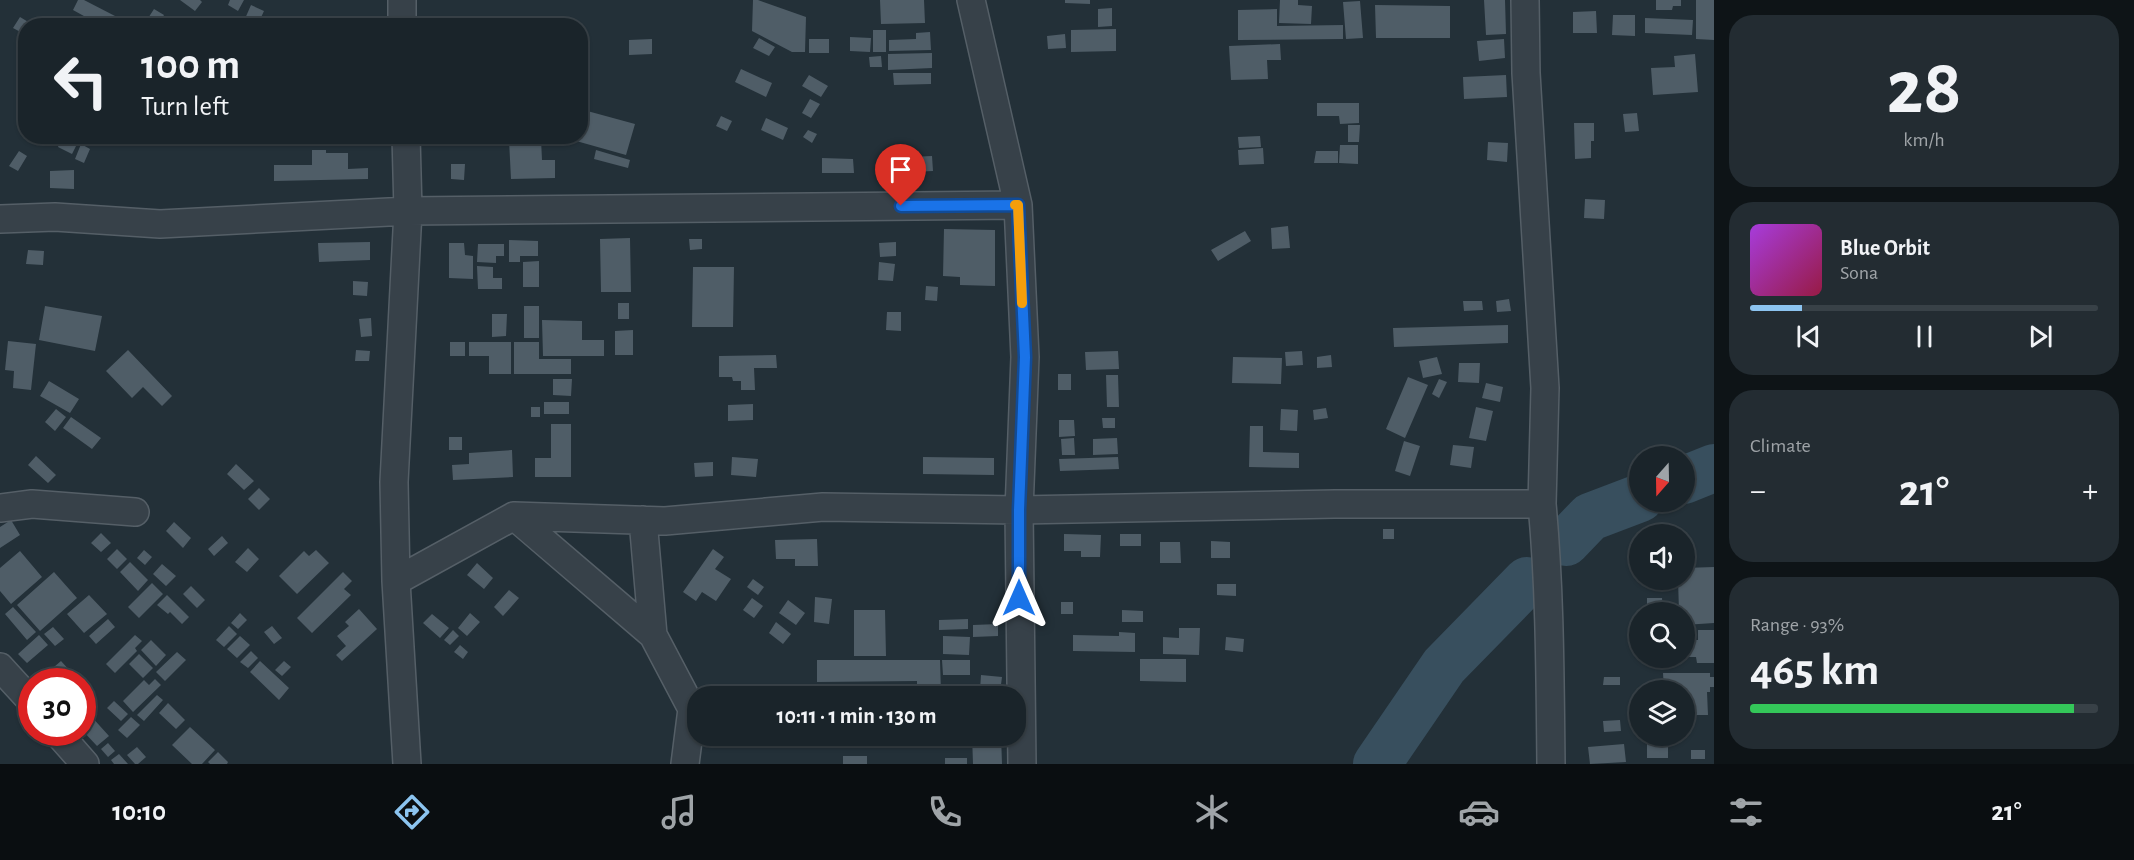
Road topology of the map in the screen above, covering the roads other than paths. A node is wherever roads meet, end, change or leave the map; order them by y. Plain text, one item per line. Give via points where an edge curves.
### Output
1 (402, 0) edge
2 (971, 0) edge
3 (1525, 0) edge
4 (402, 18) edge
5 (406, 144) edge
6 (1018, 205) junction
7 (408, 211) junction
8 (0, 219) edge
9 (1542, 504) junction
10 (0, 508) edge
11 (1019, 510) junction
12 (135, 512) dead end
13 (514, 516) junction
14 (643, 520) junction
15 (396, 581) junction
16 (653, 635) junction
17 (0, 667) edge
18 (18, 687) edge
19 (69, 746) edge
20 (84, 764) edge
21 (407, 764) edge
22 (685, 764) edge
23 (1022, 764) edge
24 (1551, 764) edge

1 - 4 street
2 - 6 street
3 - 9 street via 1526,85 1545,388
5 - 7 street
6 - 7 street
6 - 11 street via 1025,357
7 - 8 street via 160,224 56,217
7 - 15 street via 394,482
9 - 11 street
9 - 24 street
10 - 12 street via 32,504
11 - 14 street via 823,507
11 - 23 street
13 - 14 street
13 - 15 street
13 - 16 street
14 - 16 street
15 - 21 street
16 - 22 street via 692,709
17 - 18 street
19 - 20 street

